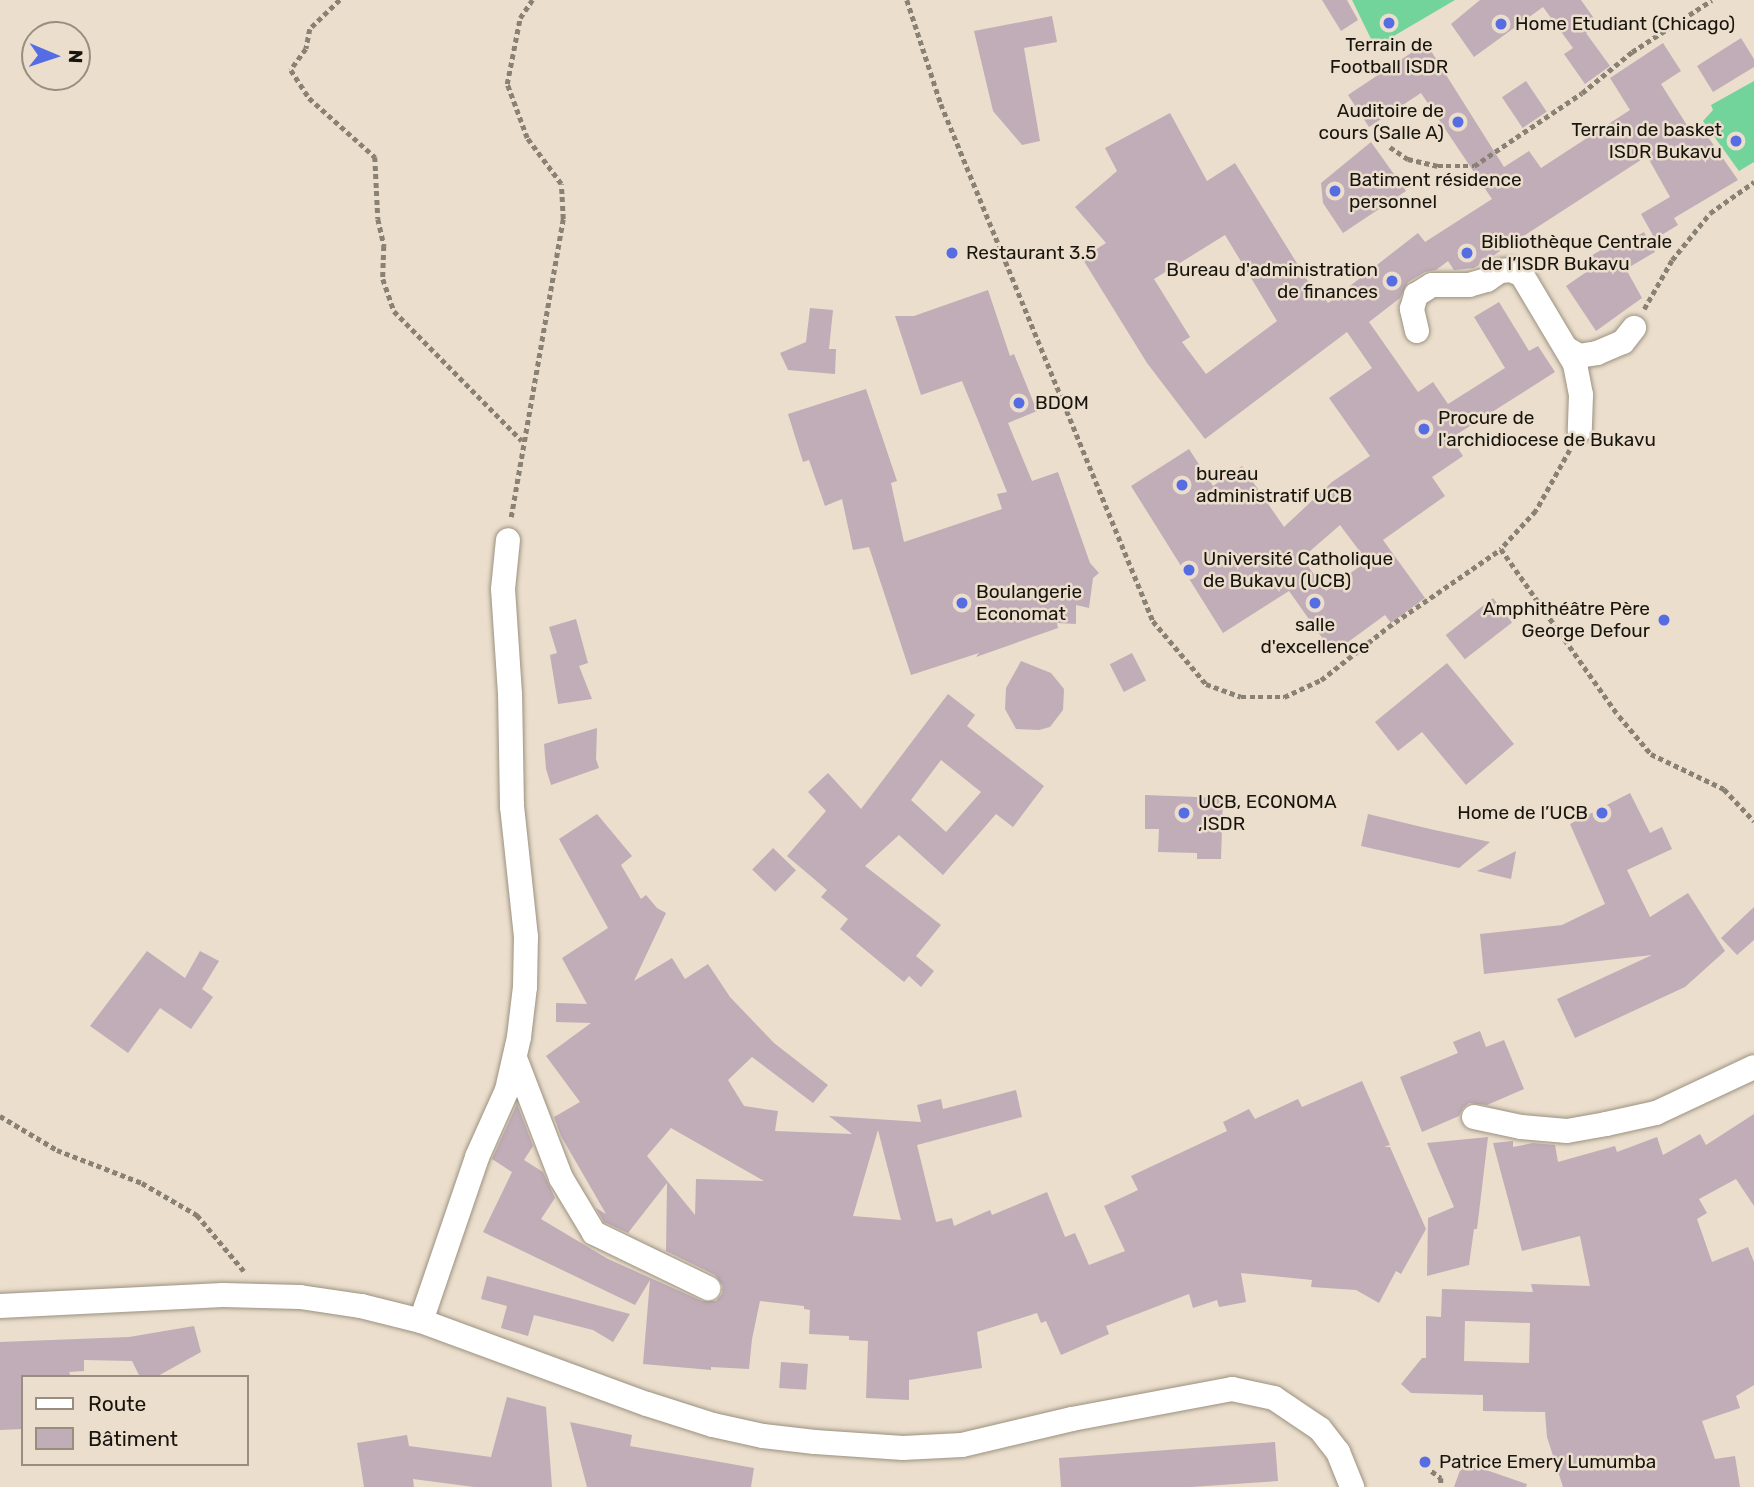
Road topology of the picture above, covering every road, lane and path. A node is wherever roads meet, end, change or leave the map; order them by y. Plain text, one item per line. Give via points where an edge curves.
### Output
1 (340, 0) edge
2 (532, 0) edge
3 (907, 0) edge
4 (1713, 0) edge
5 (1390, 147) dead end
6 (1754, 182) edge
7 (1634, 328) joint
8 (1418, 331) dead end
9 (1567, 349) junction
10 (1580, 430) joint
11 (522, 442) junction
12 (508, 540) joint
13 (1501, 549) junction
14 (1754, 821) edge
15 (515, 1058) junction
16 (1754, 1067) edge
17 (0, 1116) edge
18 (1474, 1117) dead end
19 (708, 1288) dead end
20 (264, 1296) junction
21 (0, 1306) edge
22 (421, 1321) junction
23 (1425, 1466) dead end
24 (1352, 1487) edge
25 (1441, 1487) edge

1 - 11 path via 310,29 306,49 291,70 309,98 375,157 383,279 394,311
2 - 11 path via 520,18 507,84 527,138 561,184 563,219
3 - 13 path via 941,104 1153,621 1206,684 1241,697 1284,697 1321,680
4 - 5 path via 1474,166 1438,166 1408,159
6 - 7 path via 1710,213 1672,260
7 - 9 street via 1616,346 1587,356
8 - 9 street via 1412,309 1416,295 1432,285 1455,288 1511,270 1522,275
9 - 10 street via 1581,395
10 - 13 path via 1536,511
11 - 12 path
12 - 15 street via 503,589 512,807 526,937 525,987
13 - 14 path via 1651,754 1724,789
15 - 19 street via 561,1178 594,1233
15 - 22 street
16 - 18 street via 1656,1113 1567,1131
17 - 20 path via 57,1150 142,1183 197,1215
20 - 21 street
20 - 22 street via 349,1304
22 - 24 street via 700,1421 815,1442 904,1448 962,1445 1232,1389 1274,1398 1320,1429 1338,1452
23 - 25 path via 1441,1478

